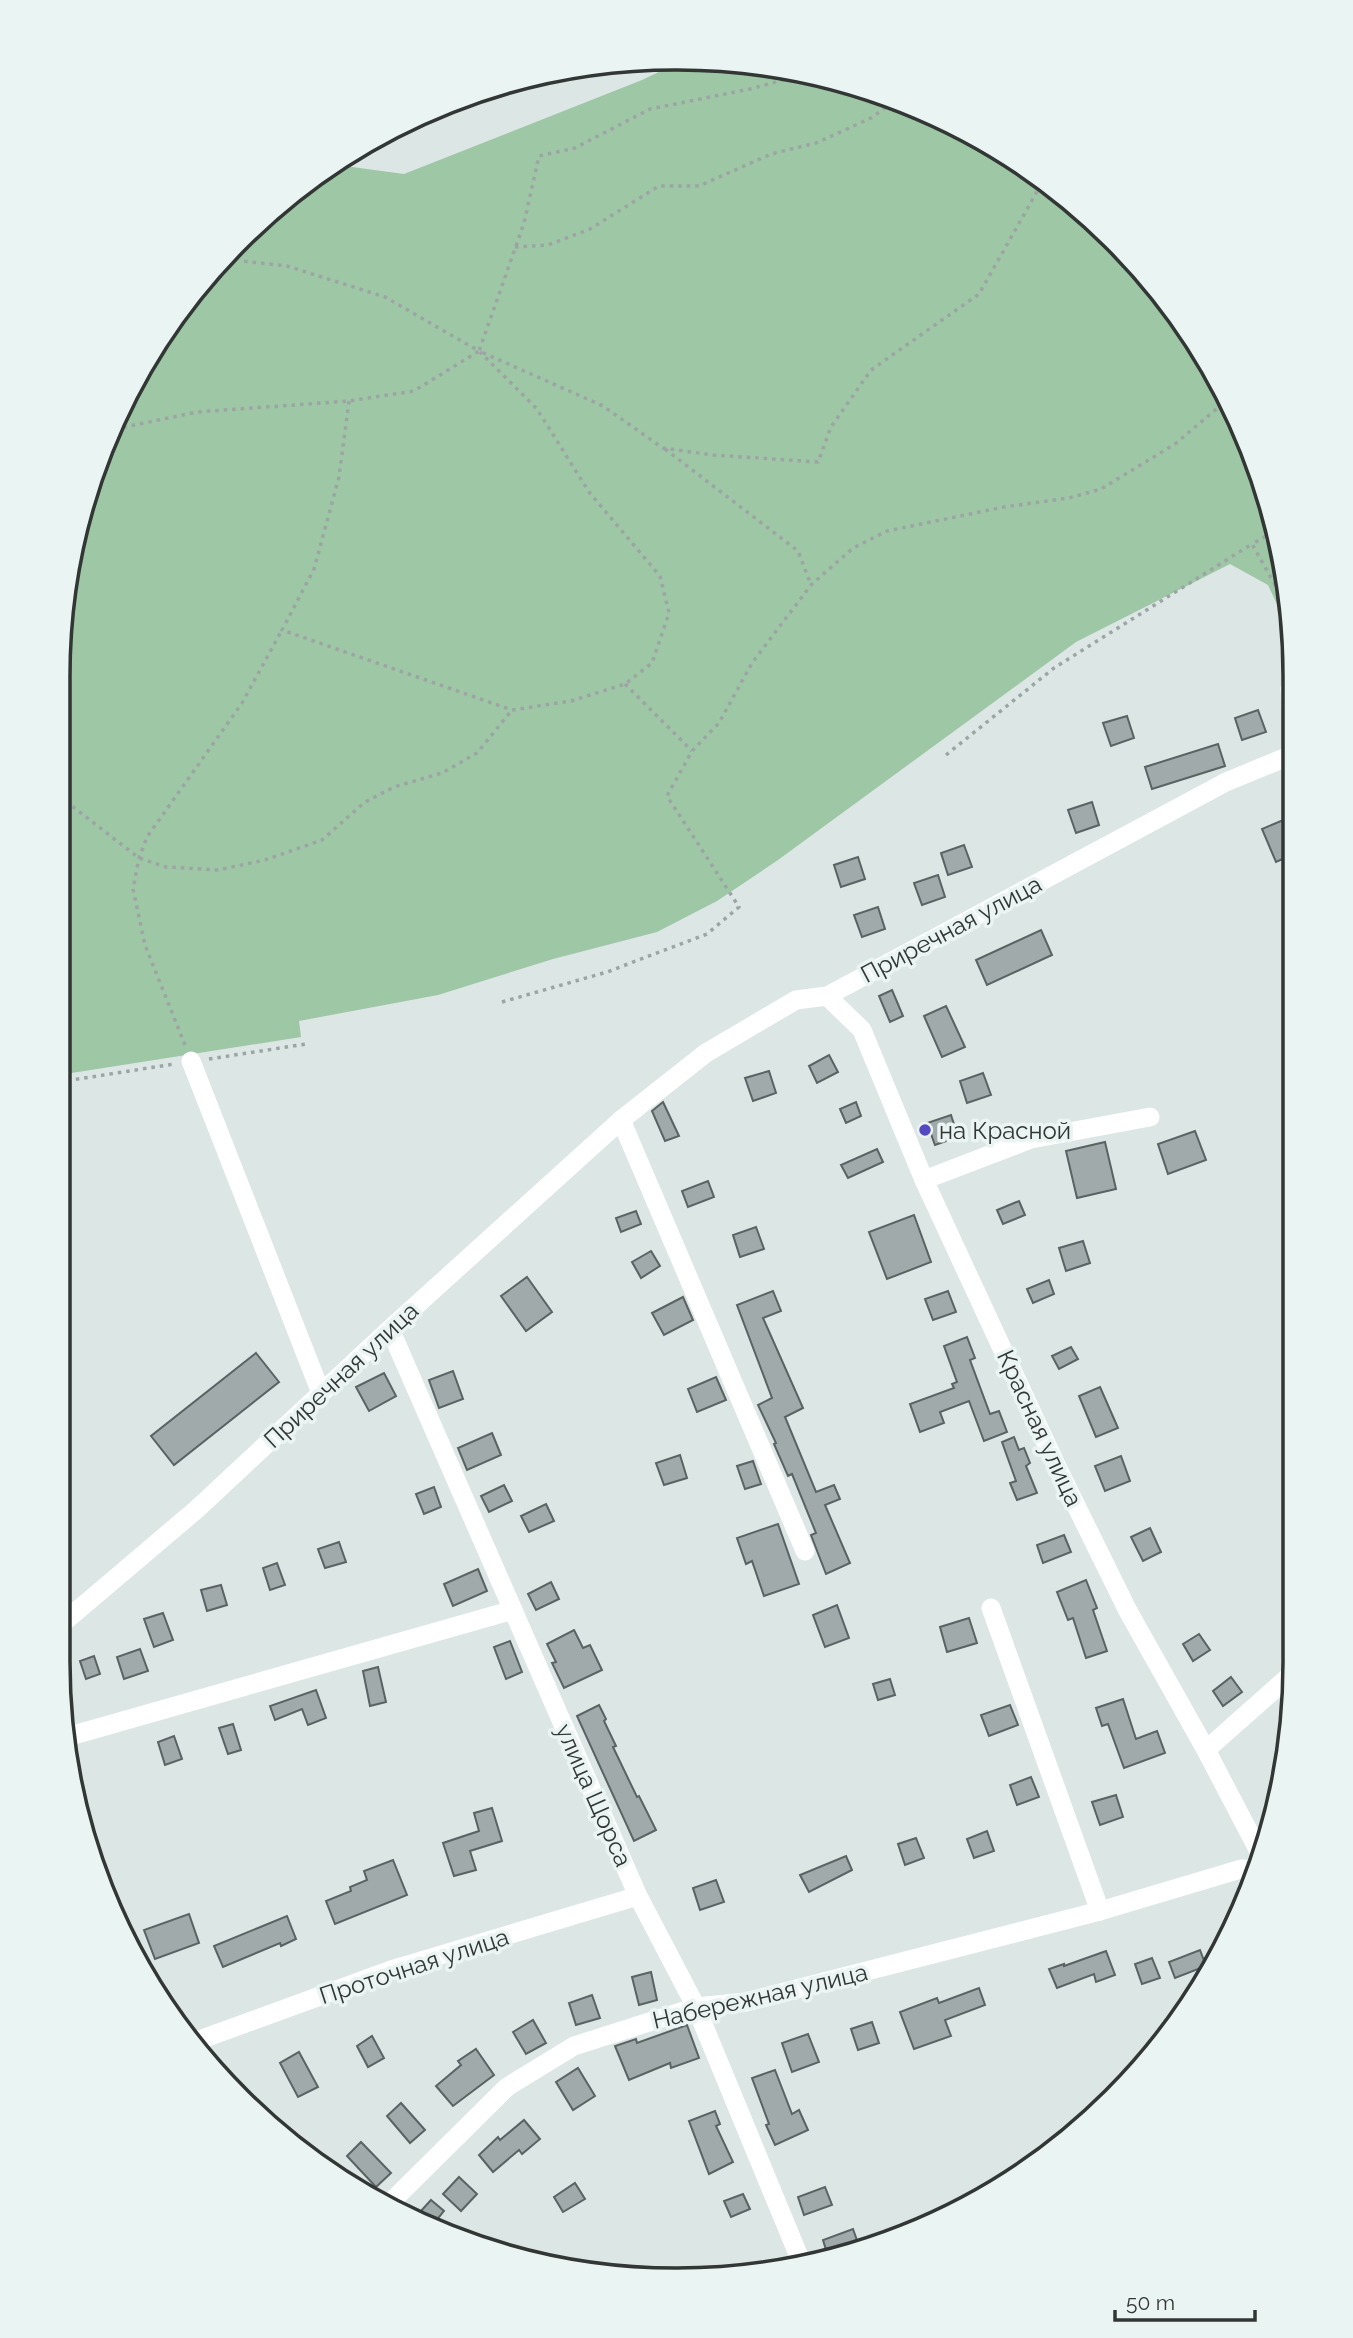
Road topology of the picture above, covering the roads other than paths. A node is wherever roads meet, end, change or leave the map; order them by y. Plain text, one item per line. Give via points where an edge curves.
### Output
1 (1283, 759) edge
2 (827, 996) junction
3 (191, 1061) road end
4 (1150, 1117) dead end
5 (621, 1120) junction
6 (924, 1180) junction
7 (390, 1329) junction
8 (321, 1393) junction
9 (805, 1551) dead end
10 (991, 1608) dead end
11 (513, 1610) junction
12 (70, 1618) edge
13 (1282, 1682) edge
14 (74, 1735) edge
15 (1206, 1750) junction
16 (1255, 1843) edge
17 (1246, 1869) edge
18 (638, 1896) junction
19 (1100, 1911) junction
20 (696, 2007) junction
21 (202, 2039) edge
22 (395, 2198) edge
23 (798, 2255) edge

1 - 2 street, Приречная улица via 1226,782
2 - 5 street, Приречная улица via 796,1000 706,1053
2 - 6 street, Красная улица via 862,1030
3 - 8 street
4 - 6 street via 1031,1139
5 - 7 street, Приречная улица
5 - 9 street
6 - 15 street, Красная улица via 1128,1611
7 - 8 street, Приречная улица
7 - 11 street, улица Щорса
8 - 12 street, Приречная улица via 197,1509
10 - 19 street
11 - 14 street
11 - 18 street, улица Щорса
13 - 15 street
15 - 16 street, Красная улица
17 - 19 street, Набережная улица
18 - 20 street, улица Щорса
18 - 21 street, Проточная улица via 394,1969
19 - 20 street, Набережная улица via 746,2001
20 - 22 street, Набережная улица via 574,2046 507,2087
20 - 23 street, улица Щорса

